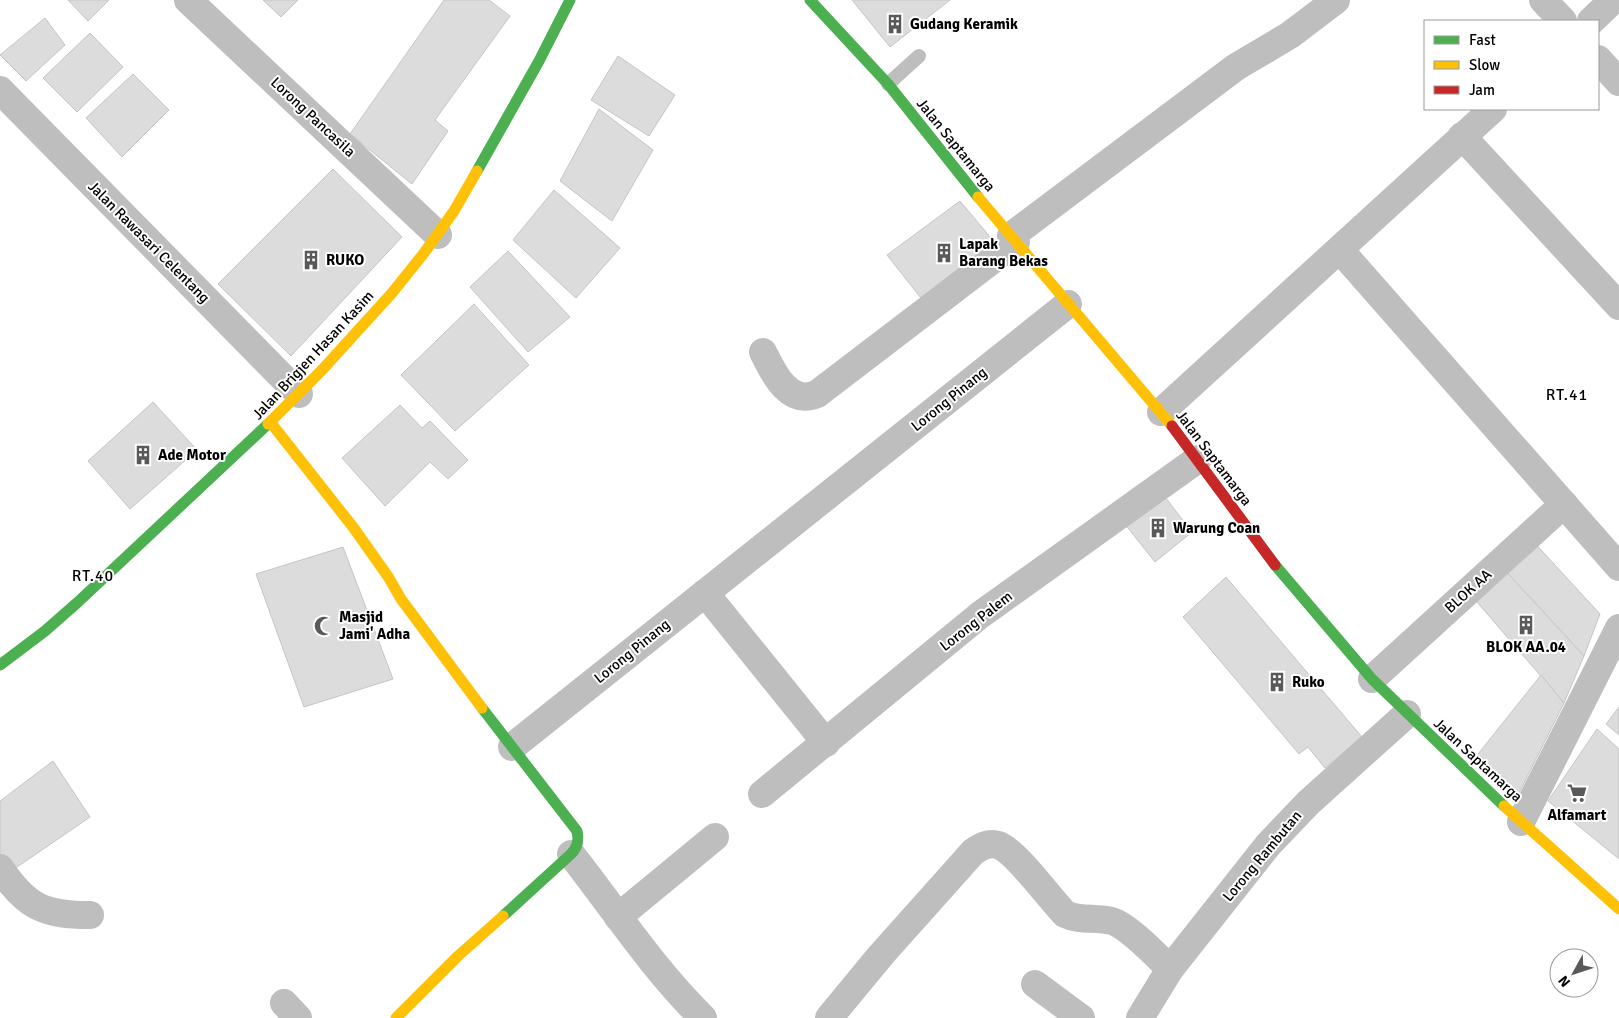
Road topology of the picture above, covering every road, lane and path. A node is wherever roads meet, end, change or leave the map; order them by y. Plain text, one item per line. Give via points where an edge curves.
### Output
1 (188, 0) edge
2 (570, 0) edge
3 (810, 0) edge
4 (1336, 0) edge
5 (1544, 0) edge
6 (1613, 0) edge
7 (1562, 20) edge
8 (1592, 20) edge
9 (919, 56) dead end
10 (1599, 59) edge
11 (1619, 82) edge
12 (888, 84) junction
13 (0, 90) edge
14 (1492, 110) edge
15 (1462, 136) junction
16 (438, 235) junction
17 (1013, 239) junction
18 (1340, 250) junction
19 (1068, 304) junction
20 (1619, 306) edge
21 (762, 352) dead end
22 (299, 394) junction
23 (1161, 412) junction
24 (271, 423) junction
25 (1198, 459) junction
26 (1564, 504) junction
27 (1619, 567) edge
28 (705, 593) junction
29 (1619, 628) edge
30 (0, 665) edge
31 (1372, 679) junction
32 (1407, 714) junction
33 (826, 742) junction
34 (512, 747) junction
35 (762, 794) dead end
36 (1522, 822) junction
37 (715, 837) dead end
38 (571, 854) junction
39 (0, 868) edge
40 (1619, 909) edge
41 (90, 915) dead end
42 (618, 918) junction
43 (1170, 969) junction
44 (1035, 984) dead end
45 (396, 1018) edge
46 (703, 1018) edge
47 (828, 1018) edge
48 (1081, 1018) edge
49 (1140, 1018) edge

1 - 16 street, Lorong Pancasila
2 - 16 street, Jalan Brigjen Hasan Kasim via 482,163
3 - 12 street, Jalan Saptamarga
4 - 17 street via 1305,25 1236,67
5 - 7 street
6 - 8 street
9 - 12 lane
10 - 11 street
12 - 17 street, Jalan Saptamarga
13 - 22 street, Jalan Rawasari Celentang
14 - 15 street
15 - 18 street
15 - 20 street
16 - 22 street, Jalan Brigjen Hasan Kasim via 392,293
17 - 19 street, Jalan Saptamarga
17 - 21 street via 817,394 804,398 786,389
18 - 23 street
18 - 26 street
19 - 23 street, Jalan Saptamarga
19 - 28 street, Lorong Pinang
22 - 24 street, Jalan Brigjen Hasan Kasim
23 - 25 street, Jalan Saptamarga
24 - 30 street, Jalan Brigjen Hasan Kasim via 86,595
24 - 34 street via 353,526 401,599
25 - 31 street, Jalan Saptamarga via 1275,565
25 - 33 street, Lorong Palem via 980,616
26 - 27 street
26 - 31 street, BLOK AA
28 - 33 street
28 - 34 street, Lorong Pinang
29 - 36 street
31 - 32 street, Jalan Saptamarga
32 - 36 street, Jalan Saptamarga
32 - 43 street, Lorong Rambutan via 1308,802 1275,838
33 - 35 street, Lorong Palem
34 - 38 street via 577,831 579,839
36 - 40 street, Jalan Saptamarga
37 - 42 street
38 - 42 street
38 - 45 street via 458,956
39 - 41 street via 21,894 42,909
42 - 46 street via 680,995
43 - 47 street via 1114,922 1065,914 1011,853 991,844 973,852
43 - 49 street, Lorong Rambutan
44 - 48 street

